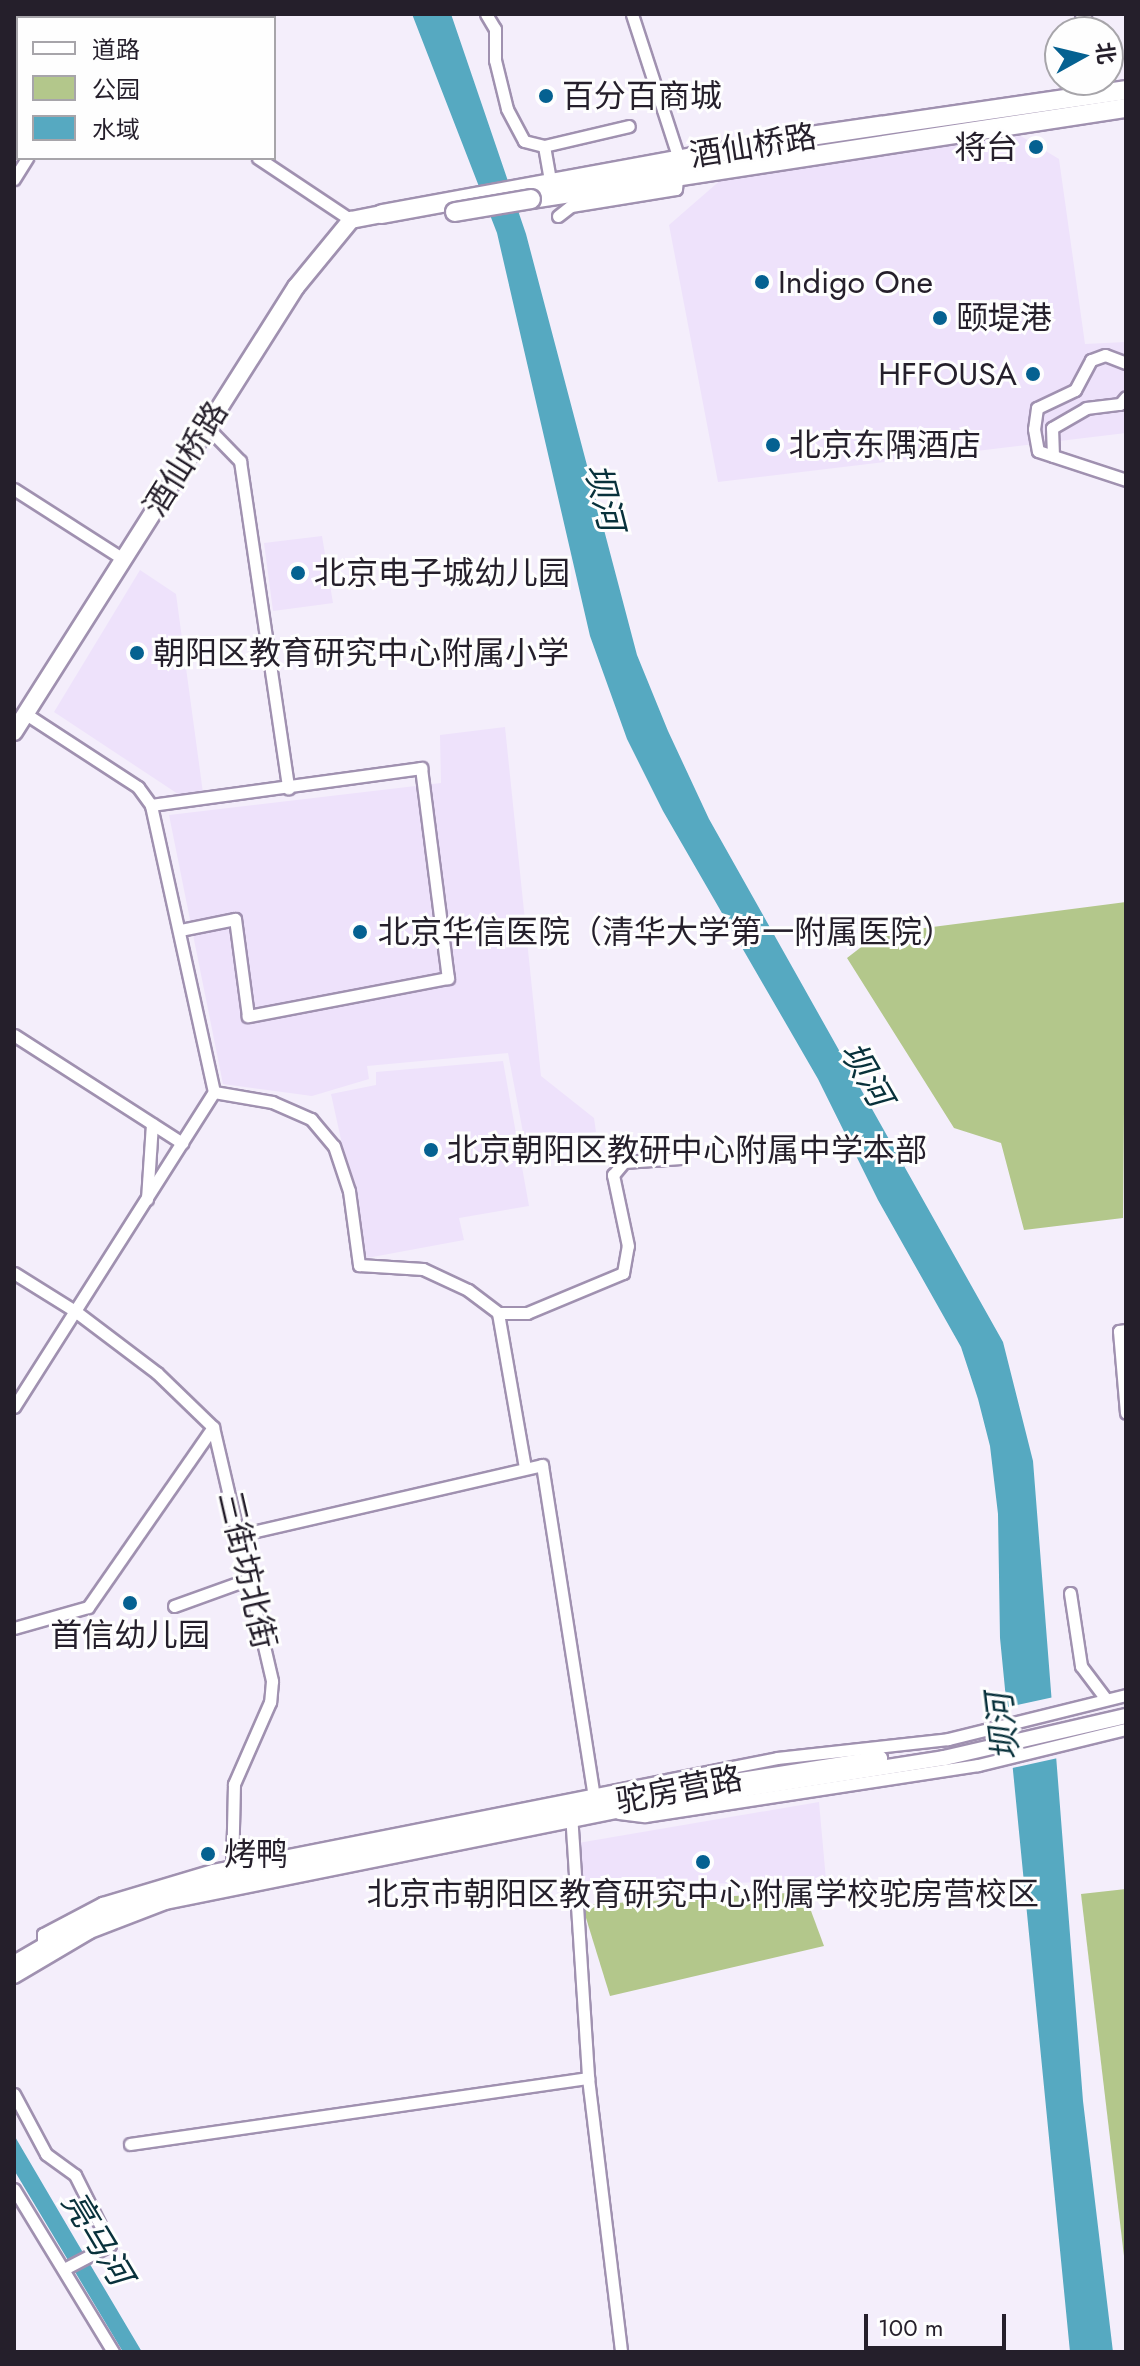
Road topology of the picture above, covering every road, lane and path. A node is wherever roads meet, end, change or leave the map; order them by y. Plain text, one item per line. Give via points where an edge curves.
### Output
1 (486, 14) edge
2 (632, 14) edge
3 (1094, 96) edge
4 (1102, 96) edge
5 (1126, 108) edge
6 (629, 126) dead end
7 (544, 146) junction
8 (26, 160) edge
9 (261, 160) edge
10 (680, 167) junction
11 (14, 179) edge
12 (550, 181) junction
13 (529, 193) junction
14 (382, 214) joint
15 (558, 216) dead end
16 (351, 220) junction
17 (1126, 363) edge
18 (1126, 397) edge
19 (206, 426) junction
20 (1053, 456) junction
21 (1126, 480) edge
22 (14, 489) edge
23 (123, 559) junction
24 (26, 714) junction
25 (14, 732) edge
26 (288, 788) junction
27 (151, 805) junction
28 (181, 930) junction
29 (14, 1035) edge
30 (214, 1092) junction
31 (152, 1124) junction
32 (182, 1143) junction
33 (681, 1158) dead end
34 (147, 1200) junction
35 (14, 1273) edge
36 (75, 1311) junction
37 (498, 1313) junction
38 (1126, 1330) edge
39 (14, 1407) edge
40 (1126, 1413) edge
41 (213, 1427) junction
42 (525, 1467) junction
43 (239, 1535) junction
44 (249, 1579) junction
45 (1070, 1593) dead end
46 (174, 1606) dead end
47 (14, 1628) edge
48 (1126, 1695) edge
49 (1106, 1699) junction
50 (1126, 1708) edge
51 (1126, 1716) edge
52 (1070, 1726) junction
53 (1126, 1729) edge
54 (1000, 1736) junction
55 (594, 1800) junction
56 (612, 1812) junction
57 (571, 1818) junction
58 (232, 1877) junction
59 (14, 1963) edge
60 (14, 1976) edge
61 (588, 2078) junction
62 (14, 2094) edge
63 (130, 2144) dead end
64 (14, 2189) edge
65 (66, 2268) junction
66 (113, 2352) edge
67 (621, 2352) edge

1 - 7 street via 495,29 495,60 514,128 524,141
2 - 10 street
3 - 10 main road, 酒仙桥路
4 - 5 main road, 酒仙桥路
6 - 7 street
7 - 12 street
8 - 11 street
9 - 16 street
10 - 12 main road, 酒仙桥路
10 - 13 main road, 酒仙桥路
10 - 15 street via 676,189 571,206
12 - 13 main road, 酒仙桥路
13 - 14 main road, 酒仙桥路, bridge
14 - 16 main road, 酒仙桥路
16 - 19 main road, 酒仙桥路 via 296,287
17 - 20 street via 1105,355 1091,360 1075,390 1037,408 1038,451
18 - 20 street via 1120,404 1086,408 1052,428
19 - 23 main road, 酒仙桥路
19 - 26 street via 240,461
20 - 21 street
22 - 23 street
23 - 24 main road, 酒仙桥路
24 - 25 main road, 酒仙桥路
24 - 27 street via 138,787
26 - 27 street
26 - 28 street via 421,768 448,978 248,1016 235,919
27 - 28 street
28 - 30 street
29 - 31 street
30 - 32 street
30 - 37 street via 272,1102 311,1119 334,1146 349,1191 359,1265 423,1269 468,1290
31 - 32 street
31 - 34 street
32 - 34 street
33 - 37 street via 624,1162 613,1175 628,1246 623,1273 527,1313
34 - 36 street
35 - 36 street, 三街坊北街
36 - 39 street
36 - 41 street, 三街坊北街 via 197,1405
37 - 42 street
38 - 40 street via 1119,1331
41 - 43 street, 三街坊北街
41 - 47 street via 88,1607
42 - 43 street
42 - 55 street via 542,1465
43 - 44 street, 三街坊北街
44 - 46 street
44 - 58 street, 三街坊北街 via 272,1681 270,1702 234,1784
45 - 49 street via 1081,1666
48 - 49 street
49 - 52 street
50 - 52 street, 驼房营路
51 - 52 street, 驼房营路
52 - 53 street
52 - 54 street, 驼房营路
52 - 56 street via 1003,1761 645,1816
54 - 55 street, 驼房营路
54 - 56 street, 驼房营路
55 - 57 street, 驼房营路
55 - 58 street
56 - 57 street, 驼房营路
57 - 58 street, 驼房营路
57 - 61 street
58 - 59 street via 127,1902
58 - 60 street via 131,1912
61 - 63 street
61 - 67 street
62 - 65 street via 46,2154 75,2175 110,2245
64 - 65 street
65 - 66 street

